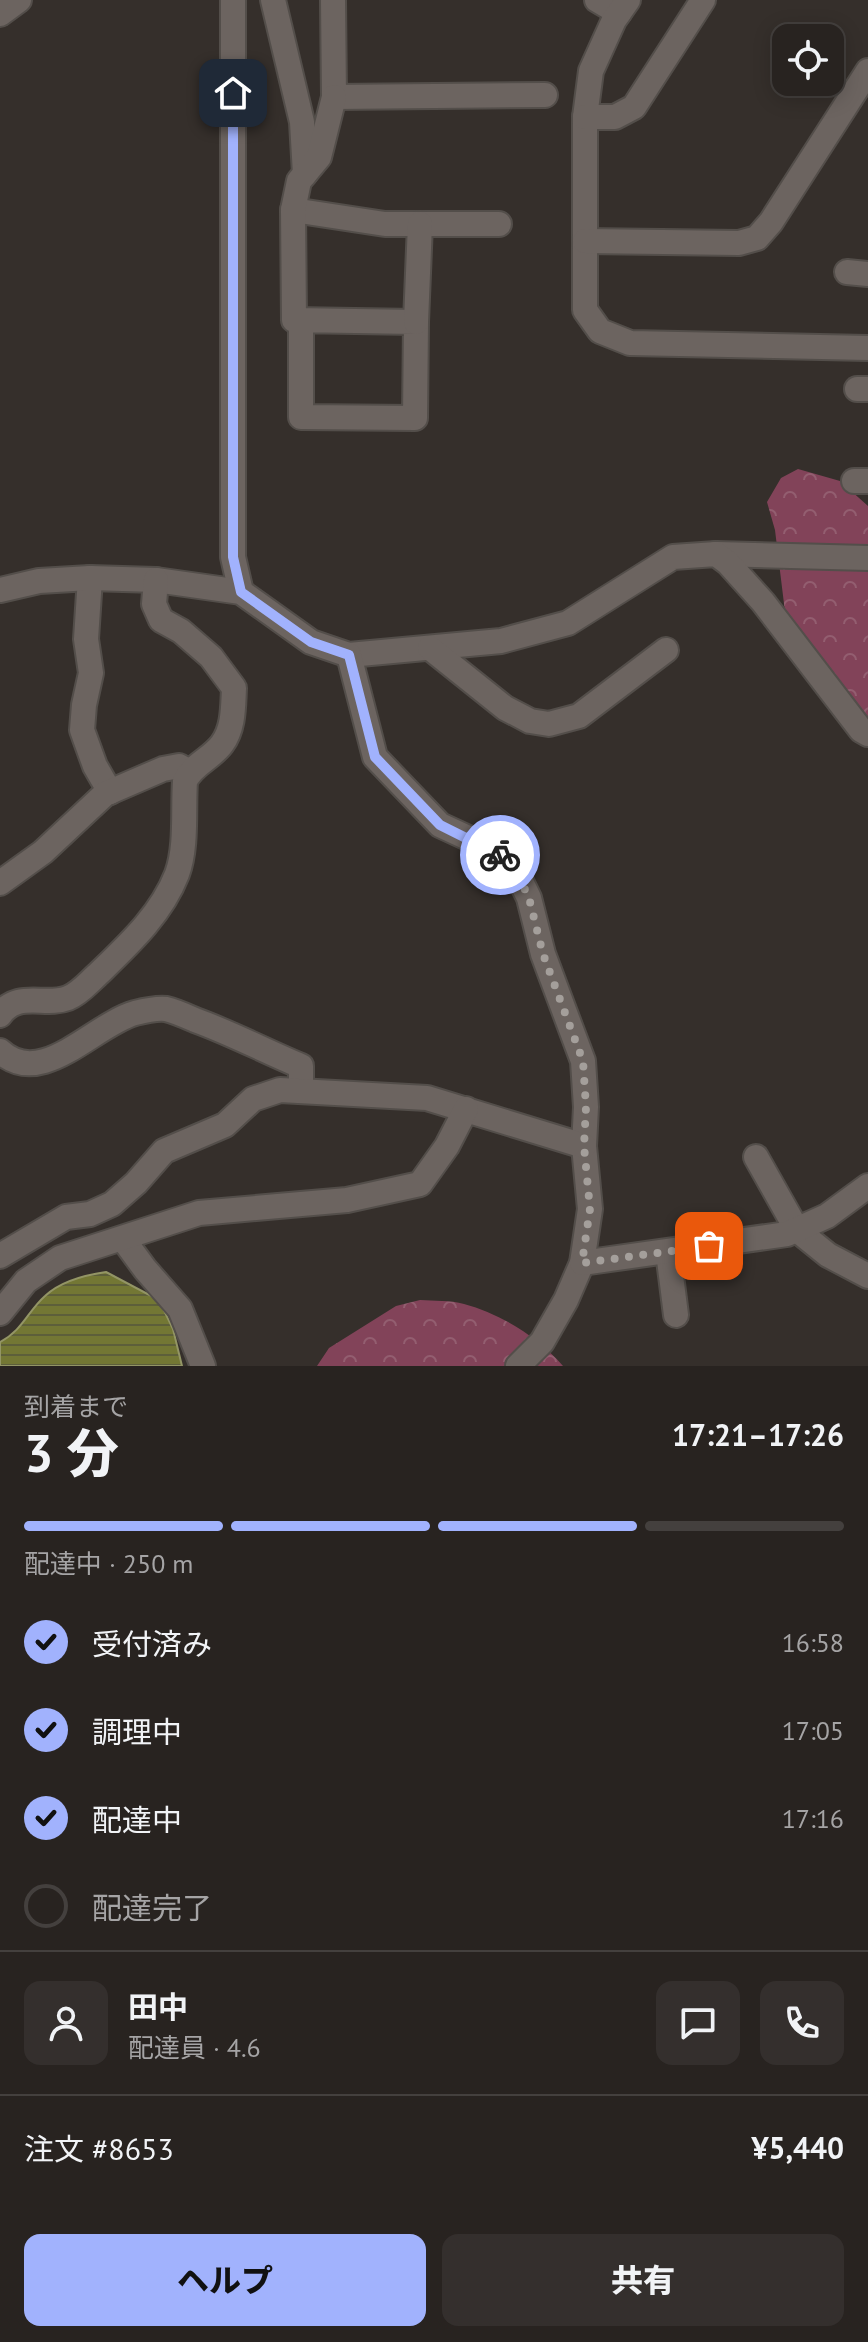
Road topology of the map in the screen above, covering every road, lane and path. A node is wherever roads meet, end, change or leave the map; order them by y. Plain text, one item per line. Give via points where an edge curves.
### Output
1 (19, 0) edge
2 (233, 0) edge
3 (273, 0) edge
4 (333, 0) edge
5 (597, 0) edge
6 (703, 0) edge
7 (623, 7) edge
8 (0, 14) edge
9 (868, 71) edge
10 (545, 95) dead end
11 (334, 97) junction
12 (585, 117) junction
13 (305, 174) junction
14 (293, 210) junction
15 (420, 224) junction
16 (499, 224) dead end
17 (585, 241) junction
18 (301, 320) junction
19 (416, 322) junction
20 (868, 348) edge
21 (716, 554) junction
22 (868, 558) edge
23 (90, 578) junction
24 (156, 580) junction
25 (0, 590) edge
26 (241, 592) junction
27 (430, 648) junction
28 (666, 650) dead end
29 (349, 655) junction
30 (868, 734) edge
31 (190, 772) junction
32 (110, 792) junction
33 (0, 883) edge
34 (0, 1015) edge
35 (0, 1051) edge
36 (301, 1091) junction
37 (466, 1109) junction
38 (584, 1146) junction
39 (756, 1157) dead end
40 (868, 1186) edge
41 (797, 1230) junction
42 (123, 1239) junction
43 (668, 1252) junction
44 (0, 1256) edge
45 (582, 1263) junction
46 (868, 1276) edge
47 (0, 1313) edge
48 (676, 1315) dead end
49 (203, 1366) edge
50 (518, 1366) edge

1 - 8 street
2 - 26 street via 233,557
3 - 13 street via 302,122
4 - 11 street
5 - 7 street
6 - 12 street via 634,107 615,117
7 - 12 street via 591,71
9 - 17 street via 757,238 739,243
10 - 11 street
11 - 13 street via 319,157
12 - 17 street
13 - 14 street
14 - 15 street
14 - 18 street via 294,320
15 - 16 street
15 - 19 street
17 - 20 street via 585,310 600,331 630,343
18 - 19 street
18 - 19 street via 301,417 415,418
21 - 22 street
21 - 27 street via 673,557 568,623 501,641
21 - 30 street via 763,602
23 - 24 street
23 - 25 street
23 - 32 street via 86,639 91,673 82,730
24 - 26 street
24 - 31 street via 154,604 161,620 211,657 234,688 233,718 222,744
26 - 29 street via 311,642
27 - 28 street via 505,708 549,724 579,716
27 - 29 street
29 - 38 street via 375,757 440,825 494,850 514,867 529,898 543,954 583,1061
31 - 32 street via 179,766 163,769
31 - 34 street via 178,872 144,927 81,990 66,999 16,1001
32 - 33 street
35 - 36 street via 15,1063 35,1066 135,1013 165,1009 301,1066
36 - 37 street via 427,1098
36 - 44 street via 280,1090 253,1099 225,1125 164,1151 112,1204 66,1217
37 - 38 street
37 - 42 street via 420,1184 347,1200 199,1213
38 - 45 street via 590,1209
39 - 41 street
40 - 41 street
41 - 43 street
41 - 46 street via 828,1255
42 - 47 street via 60,1258 26,1281
42 - 49 street via 180,1309
43 - 45 street
43 - 48 street
45 - 50 street via 542,1342

